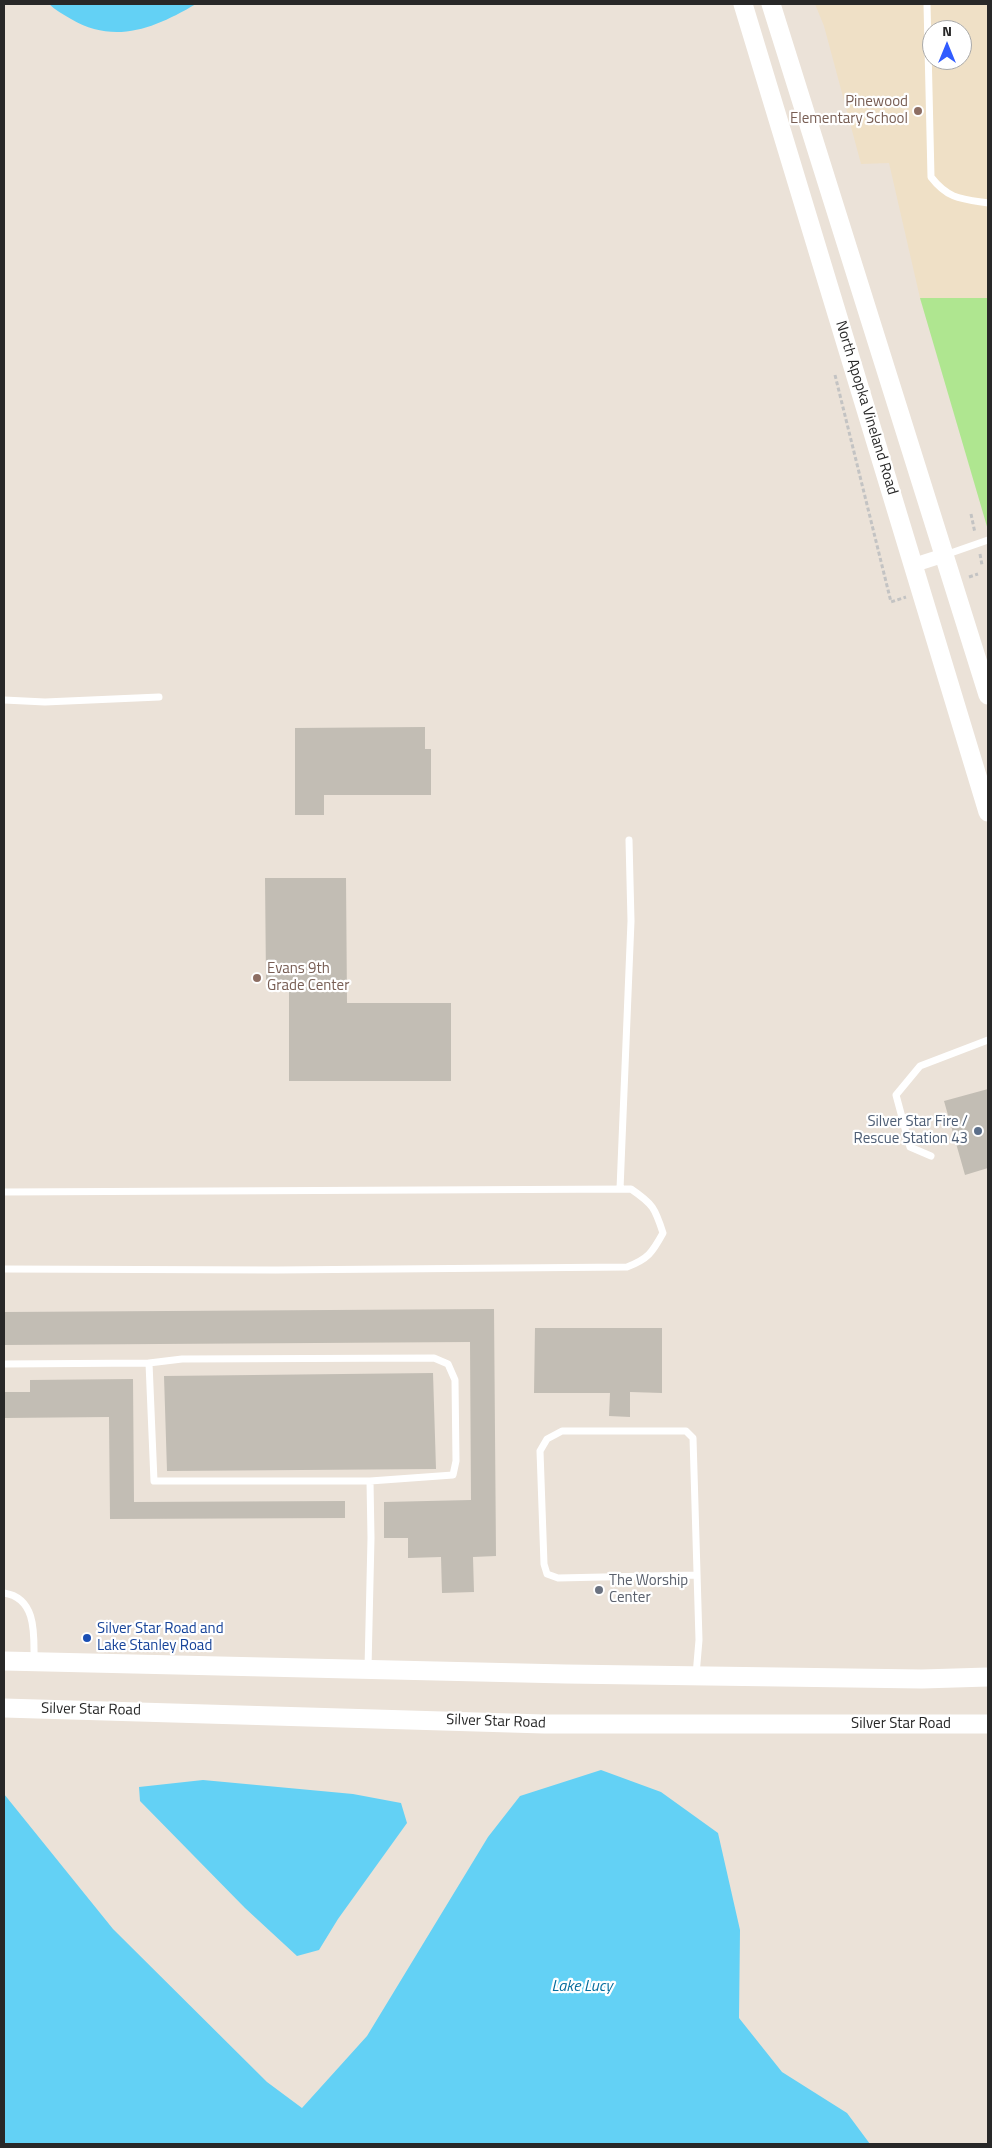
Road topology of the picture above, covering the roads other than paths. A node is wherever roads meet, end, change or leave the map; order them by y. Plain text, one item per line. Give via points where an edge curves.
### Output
1 (743, 4) edge
2 (771, 4) edge
3 (927, 4) edge
4 (988, 203) edge
5 (988, 540) edge
6 (945, 555) junction
7 (914, 565) junction
8 (988, 695) edge
9 (159, 697) dead end
10 (4, 700) edge
11 (988, 812) edge
12 (629, 840) dead end
13 (988, 1040) edge
14 (931, 1156) dead end
15 (620, 1189) junction
16 (4, 1192) edge
17 (4, 1269) edge
18 (149, 1363) junction
19 (4, 1364) edge
20 (370, 1480) junction
21 (695, 1575) junction
22 (4, 1593) edge
23 (34, 1660) junction
24 (4, 1661) edge
25 (368, 1668) junction
26 (696, 1676) junction
27 (988, 1677) edge
28 (4, 1708) edge
29 (988, 1724) edge

1 - 7 main road, North Apopka Vineland Road
2 - 6 main road, North Apopka Vineland Road
3 - 4 lane via 931,177 942,192
5 - 6 lane
6 - 7 street
6 - 8 main road, North Apopka Vineland Road
7 - 11 main road, North Apopka Vineland Road
9 - 10 lane via 45,702
12 - 15 lane via 631,921
13 - 14 lane via 920,1066 896,1095 910,1147
15 - 16 lane
15 - 17 lane via 631,1189 646,1199 656,1210 663,1233 644,1260 626,1267
18 - 19 lane
18 - 20 lane via 154,1480
18 - 20 lane via 182,1359 434,1358 448,1364 455,1380 456,1461 453,1475
20 - 25 lane
21 - 21 lane via 693,1438 686,1432 562,1432 547,1439 540,1451 547,1574 558,1578
21 - 26 lane via 699,1640
22 - 23 lane via 23,1603 34,1621
23 - 24 main road
23 - 25 main road
25 - 26 main road
26 - 27 main road
28 - 29 main road, Silver Star Road via 544,1724

